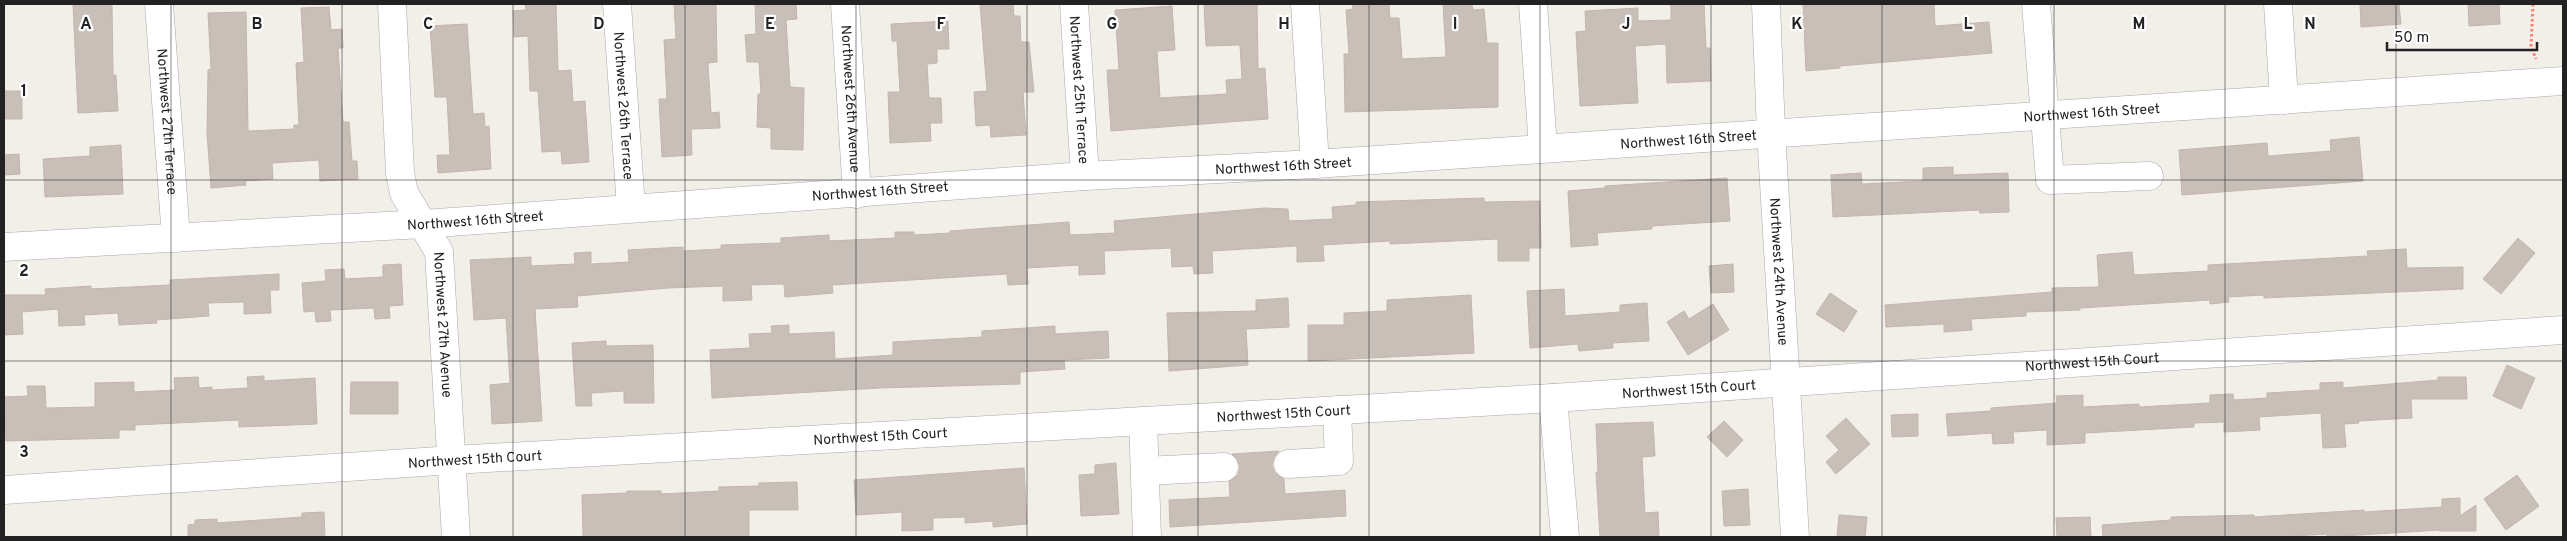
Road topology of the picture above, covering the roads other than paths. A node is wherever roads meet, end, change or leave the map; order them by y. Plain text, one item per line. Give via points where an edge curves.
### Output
1 (158, 4) edge
2 (392, 4) edge
3 (617, 4) edge
4 (846, 4) edge
5 (1074, 4) edge
6 (1305, 4) edge
7 (1533, 4) edge
8 (1766, 4) edge
9 (2036, 4) edge
10 (2278, 4) edge
11 (2563, 81) edge
12 (2284, 100) junction
13 (2044, 115) junction
14 (1771, 132) junction
15 (1543, 148) junction
16 (1315, 164) junction
17 (1085, 176) junction
18 (2149, 176) dead end
19 (858, 194) junction
20 (631, 208) junction
21 (423, 224) junction
22 (176, 238) junction
23 (4, 247) edge
24 (2563, 330) edge
25 (1785, 380) junction
26 (1553, 398) junction
27 (1337, 410) junction
28 (1143, 421) junction
29 (453, 460) junction
30 (1288, 464) dead end
31 (1224, 467) dead end
32 (1145, 471) junction
33 (4, 490) edge
34 (456, 537) edge
35 (1147, 537) edge
36 (1565, 537) edge
37 (1795, 537) edge

1 - 22 street, Northwest 27th Terrace
2 - 21 street, Northwest 27th Avenue via 400,173 404,193
3 - 20 street, Northwest 26th Terrace
4 - 19 street, Northwest 26th Avenue
5 - 17 street, Northwest 25th Terrace
6 - 16 street
7 - 15 street
8 - 14 street, Northwest 24th Avenue
9 - 13 street
10 - 12 street
11 - 12 street, Northwest 16th Street
12 - 13 street, Northwest 16th Street
13 - 14 street, Northwest 16th Street
13 - 18 street via 2050,180
14 - 15 street, Northwest 16th Street
14 - 25 street, Northwest 24th Avenue
15 - 16 street, Northwest 16th Street
16 - 17 street, Northwest 16th Street
17 - 19 street, Northwest 16th Street
19 - 20 street, Northwest 16th Street
20 - 21 street, Northwest 16th Street
21 - 22 street, Northwest 16th Street
21 - 29 street, Northwest 27th Avenue via 439,252
22 - 23 street, Northwest 16th Street
24 - 25 street, Northwest 15th Court
25 - 26 street, Northwest 15th Court
25 - 37 street, Northwest 24th Avenue
26 - 27 street, Northwest 15th Court
26 - 36 street
27 - 28 street, Northwest 15th Court
27 - 30 street via 1339,461
28 - 29 street, Northwest 15th Court
28 - 32 street
29 - 33 street, Northwest 15th Court
29 - 34 street, Northwest 27th Avenue
31 - 32 street
32 - 35 street

